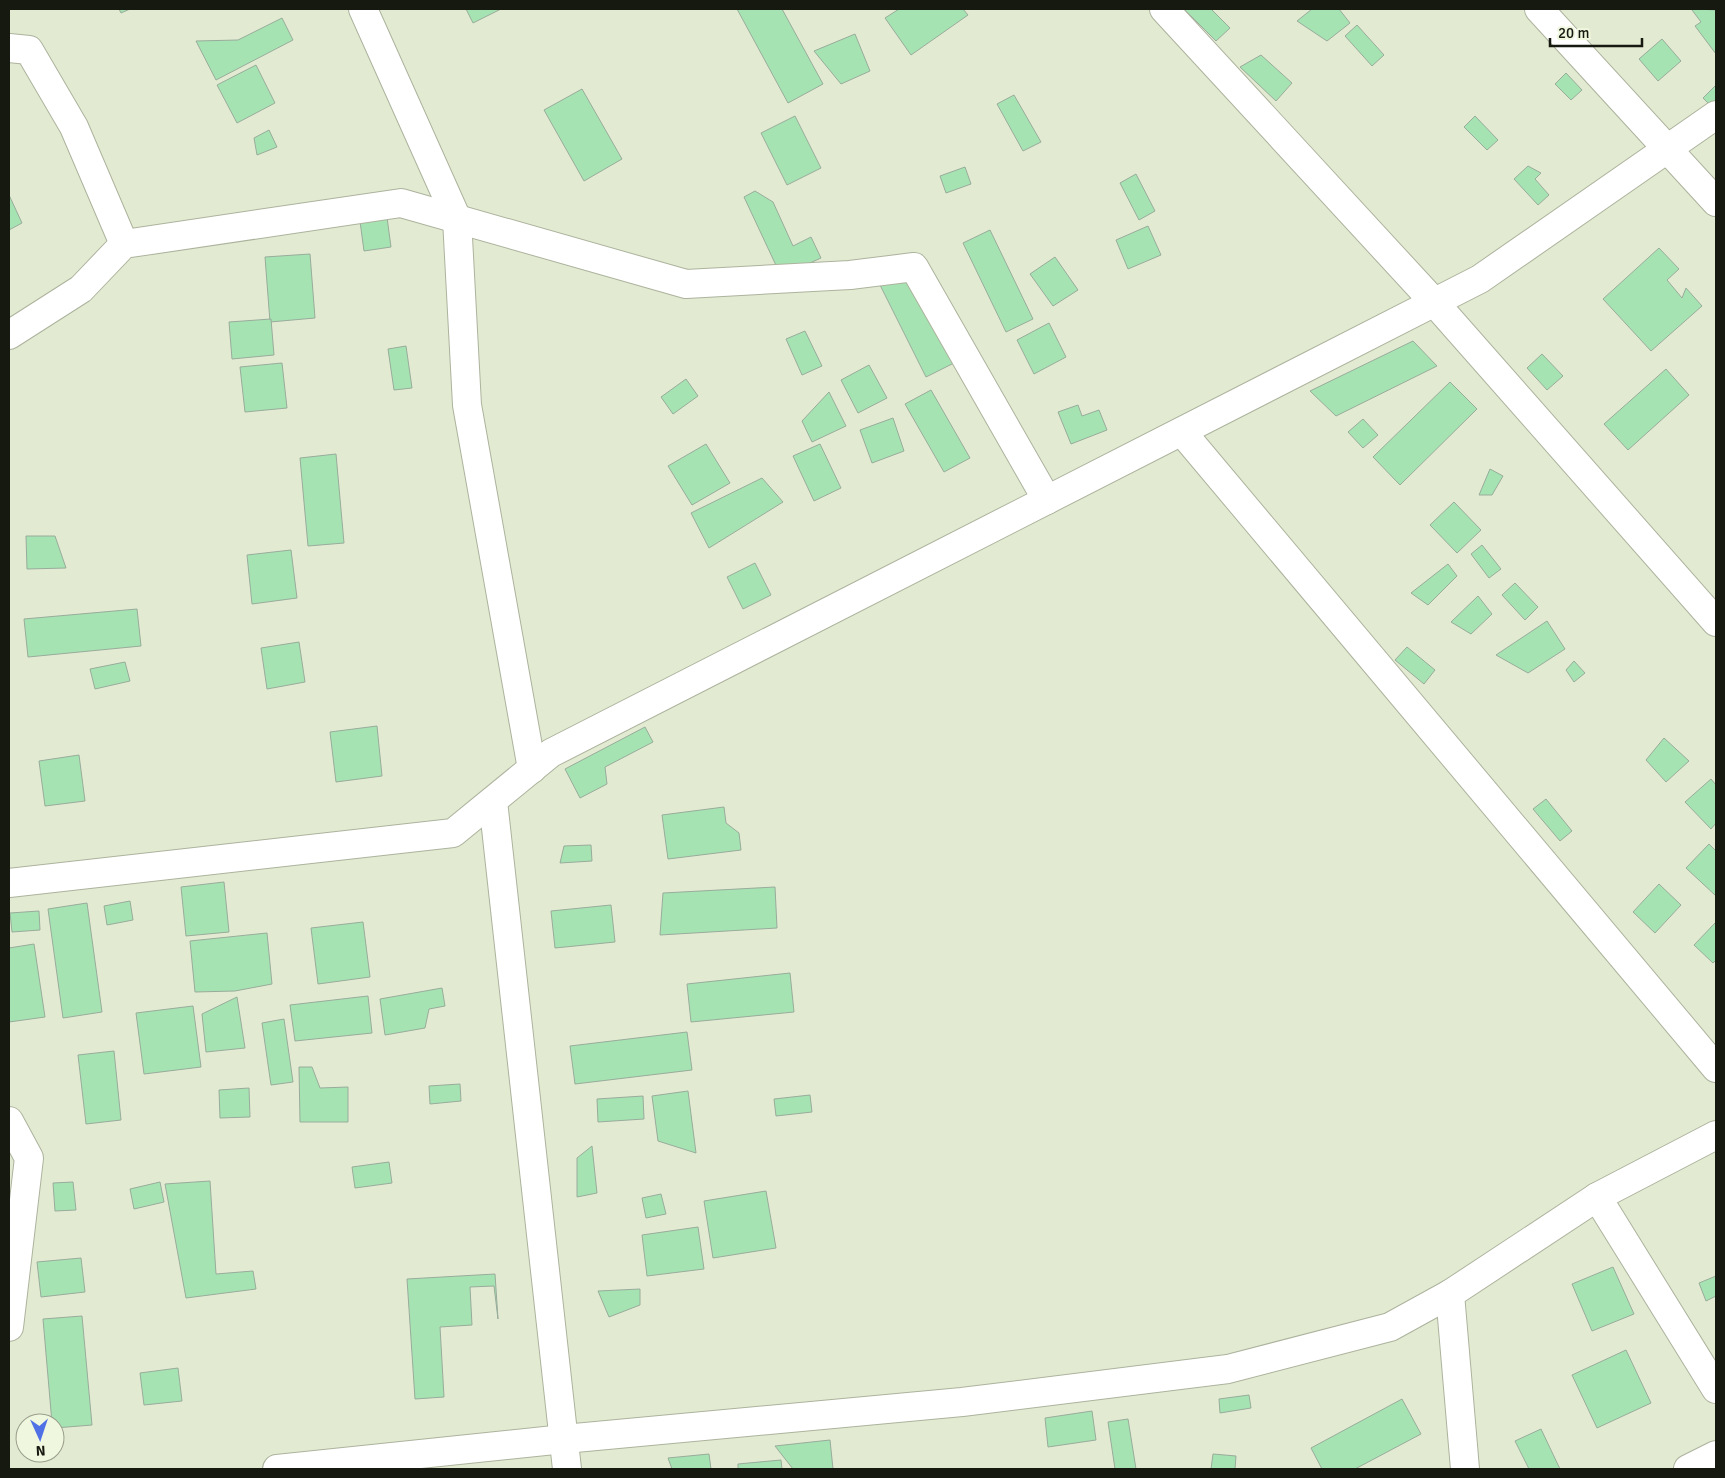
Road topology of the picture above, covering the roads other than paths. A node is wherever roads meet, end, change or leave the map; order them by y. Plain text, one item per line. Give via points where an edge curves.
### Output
1 (363, 9) edge
2 (1164, 9) edge
3 (1539, 9) edge
4 (9, 48) edge
5 (1716, 115) edge
6 (1668, 149) junction
7 (1716, 202) edge
8 (457, 219) junction
9 (124, 244) junction
10 (1434, 302) junction
11 (9, 335) edge
12 (1182, 432) junction
13 (1047, 500) junction
14 (1716, 622) edge
15 (532, 769) junction
16 (493, 801) junction
17 (9, 883) edge
18 (1716, 1068) edge
19 (9, 1121) edge
20 (1716, 1135) edge
21 (1596, 1197) junction
22 (1450, 1294) junction
23 (9, 1327) edge
24 (1716, 1389) edge
25 (564, 1439) junction
26 (1716, 1455) edge
27 (277, 1469) edge
28 (567, 1469) edge
29 (1465, 1469) edge
30 (1688, 1469) edge

1 - 8 street
2 - 10 street
3 - 6 street
4 - 9 street via 29,50 74,127
5 - 6 street
6 - 7 street
6 - 10 street via 1480,279
8 - 9 street via 401,203
8 - 13 street via 686,284 850,275 914,267
8 - 15 street via 467,405
9 - 11 street via 81,289
10 - 12 street
10 - 14 street
12 - 13 street
12 - 18 street
13 - 15 street via 552,753
15 - 16 street
16 - 17 street via 453,833
16 - 25 street
19 - 23 street via 29,1158
20 - 21 street
21 - 22 street
21 - 24 street
22 - 25 street via 1390,1327 1228,1369 962,1402
22 - 29 street
25 - 27 street
25 - 28 street
26 - 30 street

